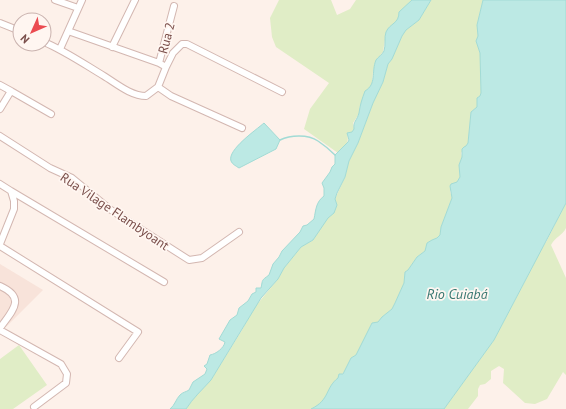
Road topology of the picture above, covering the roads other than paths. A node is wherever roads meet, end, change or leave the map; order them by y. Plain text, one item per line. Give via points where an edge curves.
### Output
1 (55, 0) edge
2 (82, 0) edge
3 (135, 0) edge
4 (174, 6) dead end
5 (78, 8) junction
6 (0, 23) edge
7 (12, 28) edge
8 (68, 31) junction
9 (52, 46) edge
10 (112, 47) junction
11 (60, 49) junction
12 (159, 63) junction
13 (166, 67) junction
14 (0, 85) edge
15 (158, 87) junction
16 (11, 91) junction
17 (282, 92) dead end
18 (0, 109) edge
19 (51, 114) dead end
20 (242, 128) dead end
21 (0, 136) edge
22 (0, 184) edge
23 (11, 191) junction
24 (239, 232) dead end
25 (0, 245) edge
26 (164, 282) dead end
27 (0, 286) edge
28 (0, 329) edge
29 (119, 358) dead end
30 (34, 407) dead end

1 - 5 street
2 - 5 street
3 - 10 street
4 - 12 street, Rua 2
5 - 8 street
6 - 7 street
8 - 10 street, Rua 2
8 - 11 street
9 - 11 street
10 - 12 street, Rua 2
11 - 15 street via 140,96 146,96
12 - 13 street
13 - 15 street
13 - 17 street via 182,44 188,44
14 - 16 street
15 - 20 street via 171,96
16 - 18 street
16 - 19 street
21 - 24 street, Rua Vilage Flambyoant via 50,168 72,178 111,210 190,260 202,258
22 - 23 street
23 - 25 street via 14,209
23 - 26 street
25 - 29 street via 138,332
27 - 28 street via 10,290 15,298 14,308
28 - 30 street via 61,364 67,374 66,383

